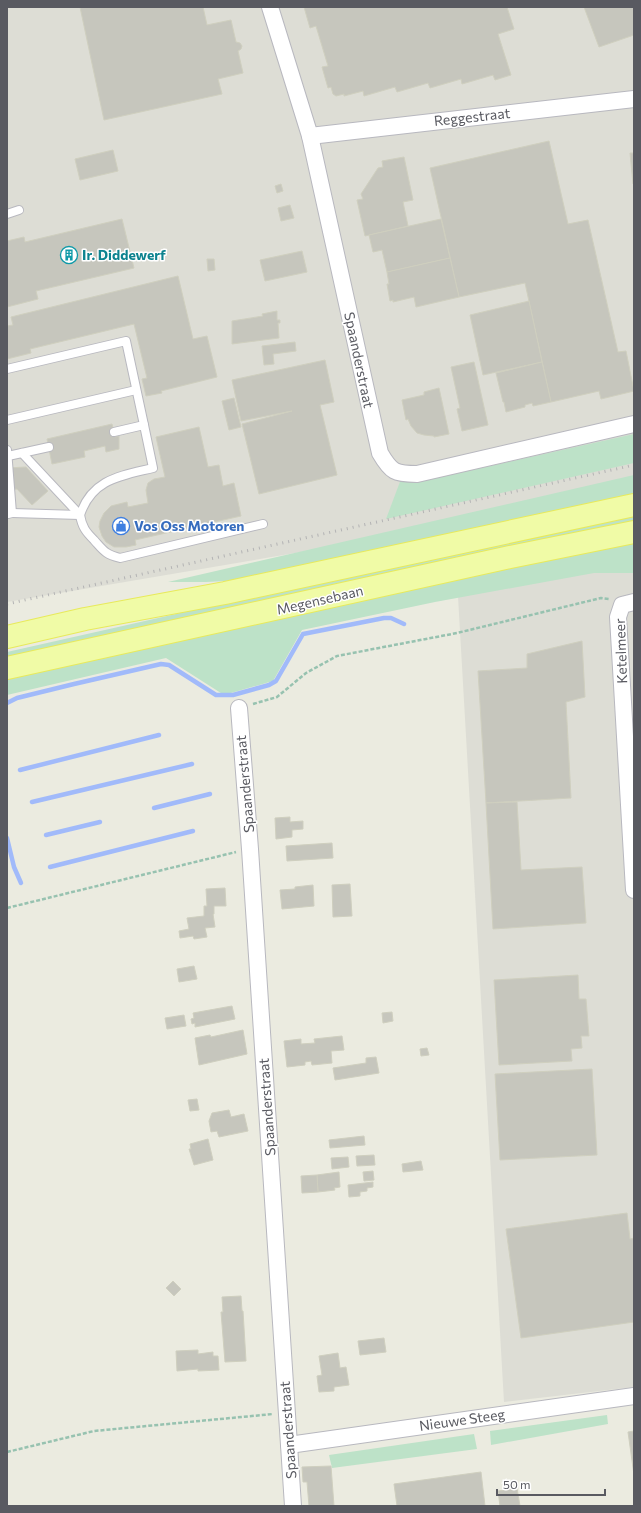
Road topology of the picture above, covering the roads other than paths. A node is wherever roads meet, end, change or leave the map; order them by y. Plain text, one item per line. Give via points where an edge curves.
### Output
1 (270, 7) edge
2 (634, 99) edge
3 (310, 136) junction
4 (20, 210) dead end
5 (7, 214) edge
6 (7, 369) edge
7 (136, 390) junction
8 (7, 420) edge
9 (634, 424) edge
10 (144, 425) junction
11 (114, 432) dead end
12 (49, 447) dead end
13 (8, 453) edge
14 (22, 453) junction
15 (634, 505) edge
16 (10, 514) edge
17 (80, 515) junction
18 (263, 524) dead end
19 (634, 532) edge
20 (628, 603) edge
21 (7, 636) edge
22 (7, 668) edge
23 (239, 708) road end
24 (634, 890) edge
25 (634, 1396) edge
26 (289, 1445) junction
27 (293, 1506) edge

1 - 3 street, Spaanderstraat
2 - 3 street, Reggestraat
3 - 9 street, Spaanderstraat via 380,453 388,467 401,474 417,474
4 - 5 lane
6 - 7 lane via 126,341
7 - 8 lane
7 - 10 lane
10 - 11 lane
10 - 17 lane via 153,468 112,478 101,485 91,494
12 - 14 lane
13 - 14 lane
13 - 16 lane
14 - 17 lane
15 - 21 main road, Megensebaan via 225,593 85,618
16 - 17 lane
17 - 18 lane via 82,527 101,550 120,558
19 - 22 main road, Megensebaan
20 - 24 street, Ketelmeer via 618,617
23 - 26 street, Spaanderstraat
25 - 26 street, Nieuwe Steeg
26 - 27 street, Spaanderstraat

